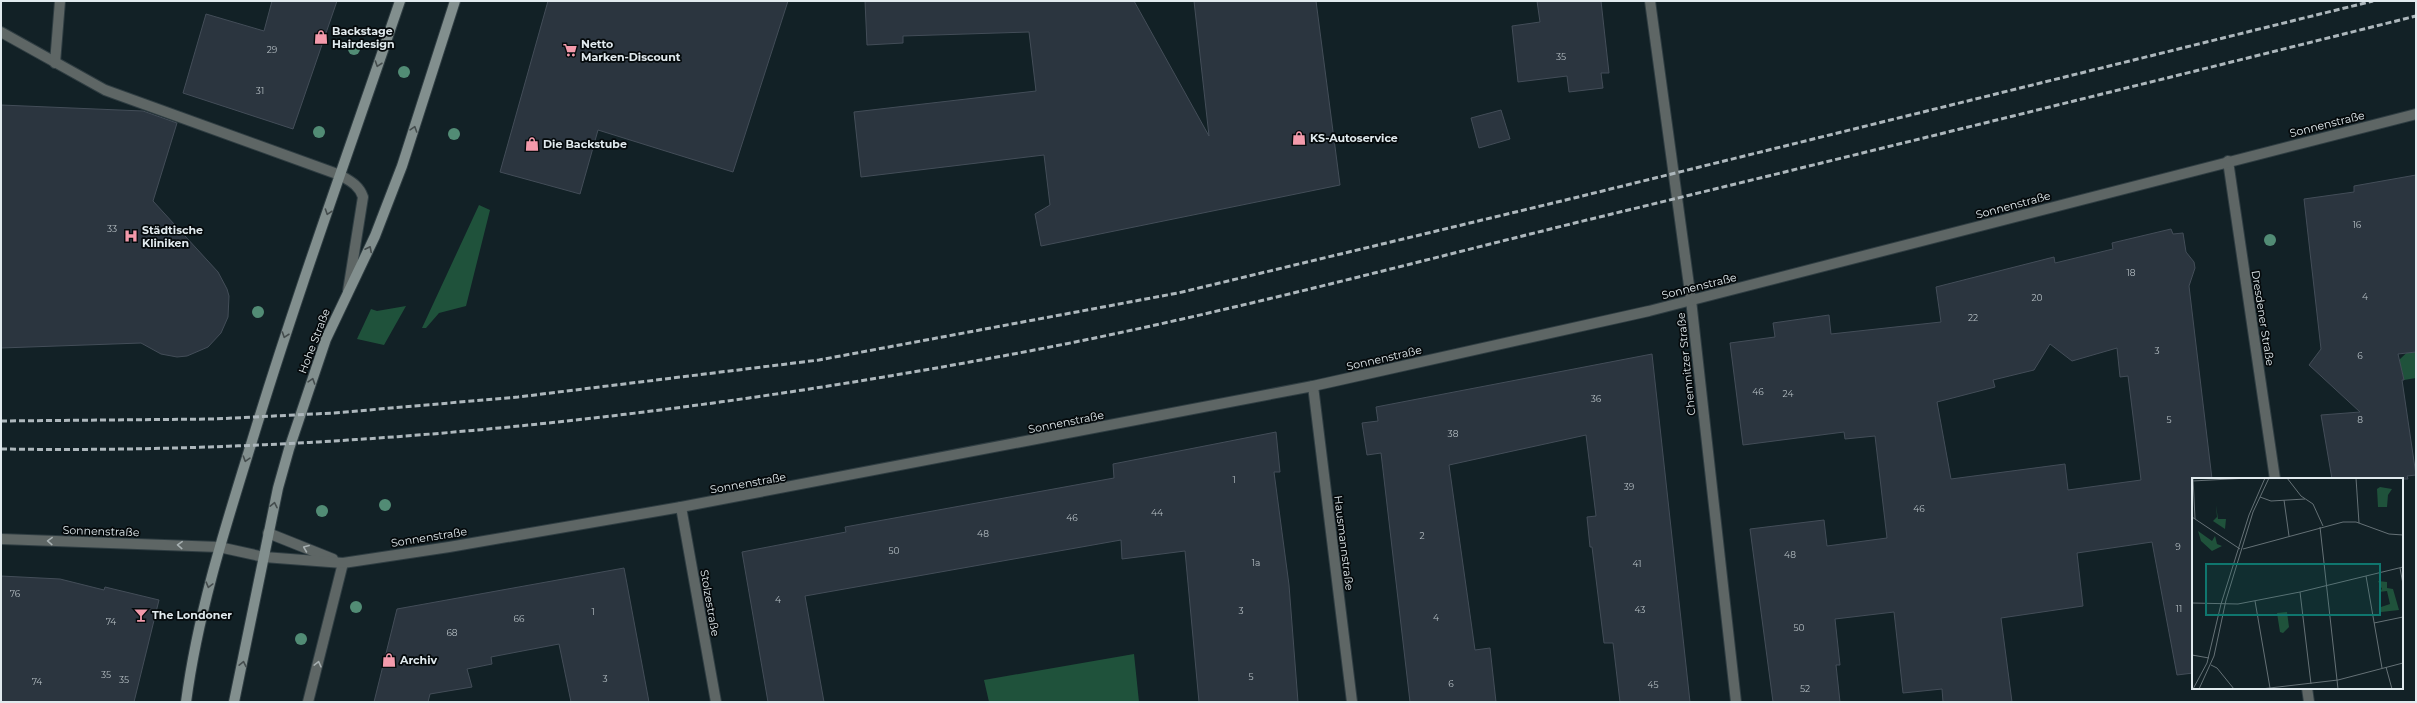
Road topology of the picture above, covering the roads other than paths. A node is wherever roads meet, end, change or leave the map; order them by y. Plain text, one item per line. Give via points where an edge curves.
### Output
1 (60, 1) edge
2 (400, 1) edge
3 (455, 1) edge
4 (1650, 1) edge
5 (1, 32) edge
6 (55, 64) junction
7 (2416, 114) edge
8 (2228, 161) junction
9 (340, 175) junction
10 (348, 291) junction
11 (1691, 300) junction
12 (1312, 386) junction
13 (2275, 478) edge
14 (681, 507) junction
15 (268, 533) junction
16 (1, 540) edge
17 (219, 547) junction
18 (264, 557) junction
19 (343, 563) junction
20 (2307, 689) edge
21 (186, 702) edge
22 (234, 702) edge
23 (308, 702) edge
24 (716, 702) edge
25 (1352, 702) edge
26 (1736, 702) edge
27 (2309, 702) edge

1 - 6 street
2 -> 9 main road
10 -> 3 main road, Hohe Straße via 375,236 399,173
4 - 11 street, Chemnitzer Straße
5 - 6 street
6 - 9 street via 105,90
7 - 8 street, Sonnenstraße
8 - 11 street, Sonnenstraße
8 - 13 street, Dresdener Straße
9 - 10 street via 357,186 363,197
9 -> 17 main road via 277,360
15 -> 10 main road, Hohe Straße via 289,449 326,339
11 - 12 street, Sonnenstraße
11 - 26 street, Chemnitzer Straße
12 - 14 street, Sonnenstraße
12 - 25 street, Hausmannstraße
14 - 19 street, Sonnenstraße
14 - 24 street, Stolzestraße
15 - 18 main road, Hohe Straße
19 -> 15 street
17 -> 16 street, Sonnenstraße
17 - 18 street, Sonnenstraße
17 -> 21 main road via 197,637
18 - 19 street, Sonnenstraße
22 -> 18 main road, Hohe Straße
23 -> 19 street
20 - 27 street

